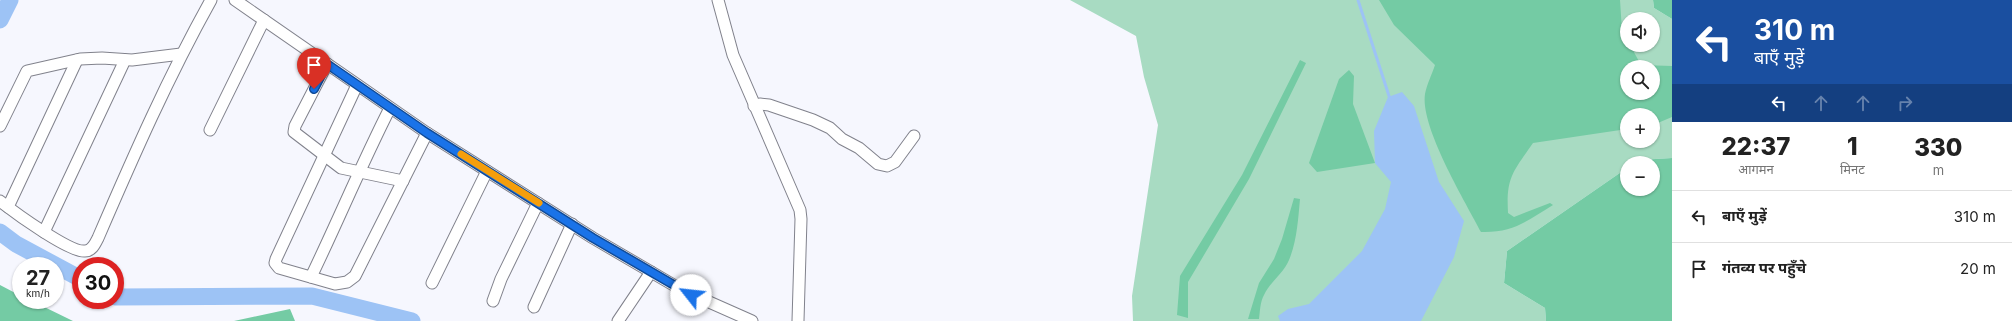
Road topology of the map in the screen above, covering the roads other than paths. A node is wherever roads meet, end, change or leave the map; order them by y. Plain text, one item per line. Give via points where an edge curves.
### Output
1 (211, 0) edge
2 (235, 0) edge
3 (718, 0) edge
4 (264, 20) junction
5 (181, 54) junction
6 (77, 60) junction
7 (125, 60) junction
8 (327, 64) junction
9 (357, 85) junction
10 (754, 106) junction
11 (390, 108) junction
12 (0, 126) edge
13 (210, 130) dead end
14 (427, 133) junction
15 (914, 136) dead end
16 (324, 156) junction
17 (488, 171) junction
18 (359, 172) junction
19 (403, 181) junction
20 (538, 203) junction
21 (4, 204) edge
22 (572, 224) junction
23 (44, 232) junction
24 (651, 272) junction
25 (311, 278) junction
26 (432, 283) dead end
27 (493, 301) dead end
28 (534, 307) dead end
29 (618, 321) edge
30 (752, 321) edge
31 (798, 321) edge

1 - 5 street
2 - 4 street
3 - 10 street via 732,55
4 - 8 street
4 - 13 street
5 - 7 street
5 - 23 street via 93,246 88,251 79,251
6 - 7 street
6 - 12 street via 26,72
6 - 21 street
7 - 23 street
8 - 9 street
8 - 16 street via 294,131
9 - 11 street
9 - 16 street
10 - 15 street via 769,105 826,126 884,166 895,162
10 - 31 street via 802,219
11 - 14 street
11 - 18 street
14 - 17 street
14 - 19 street
16 - 18 street via 341,168
16 - 25 street via 275,263 279,268
17 - 20 street
17 - 26 street
18 - 19 street
18 - 25 street
19 - 25 street via 355,276 339,284
20 - 22 street
20 - 27 street
21 - 23 street
22 - 24 street
22 - 28 street
24 - 29 street
24 - 30 street via 700,299

